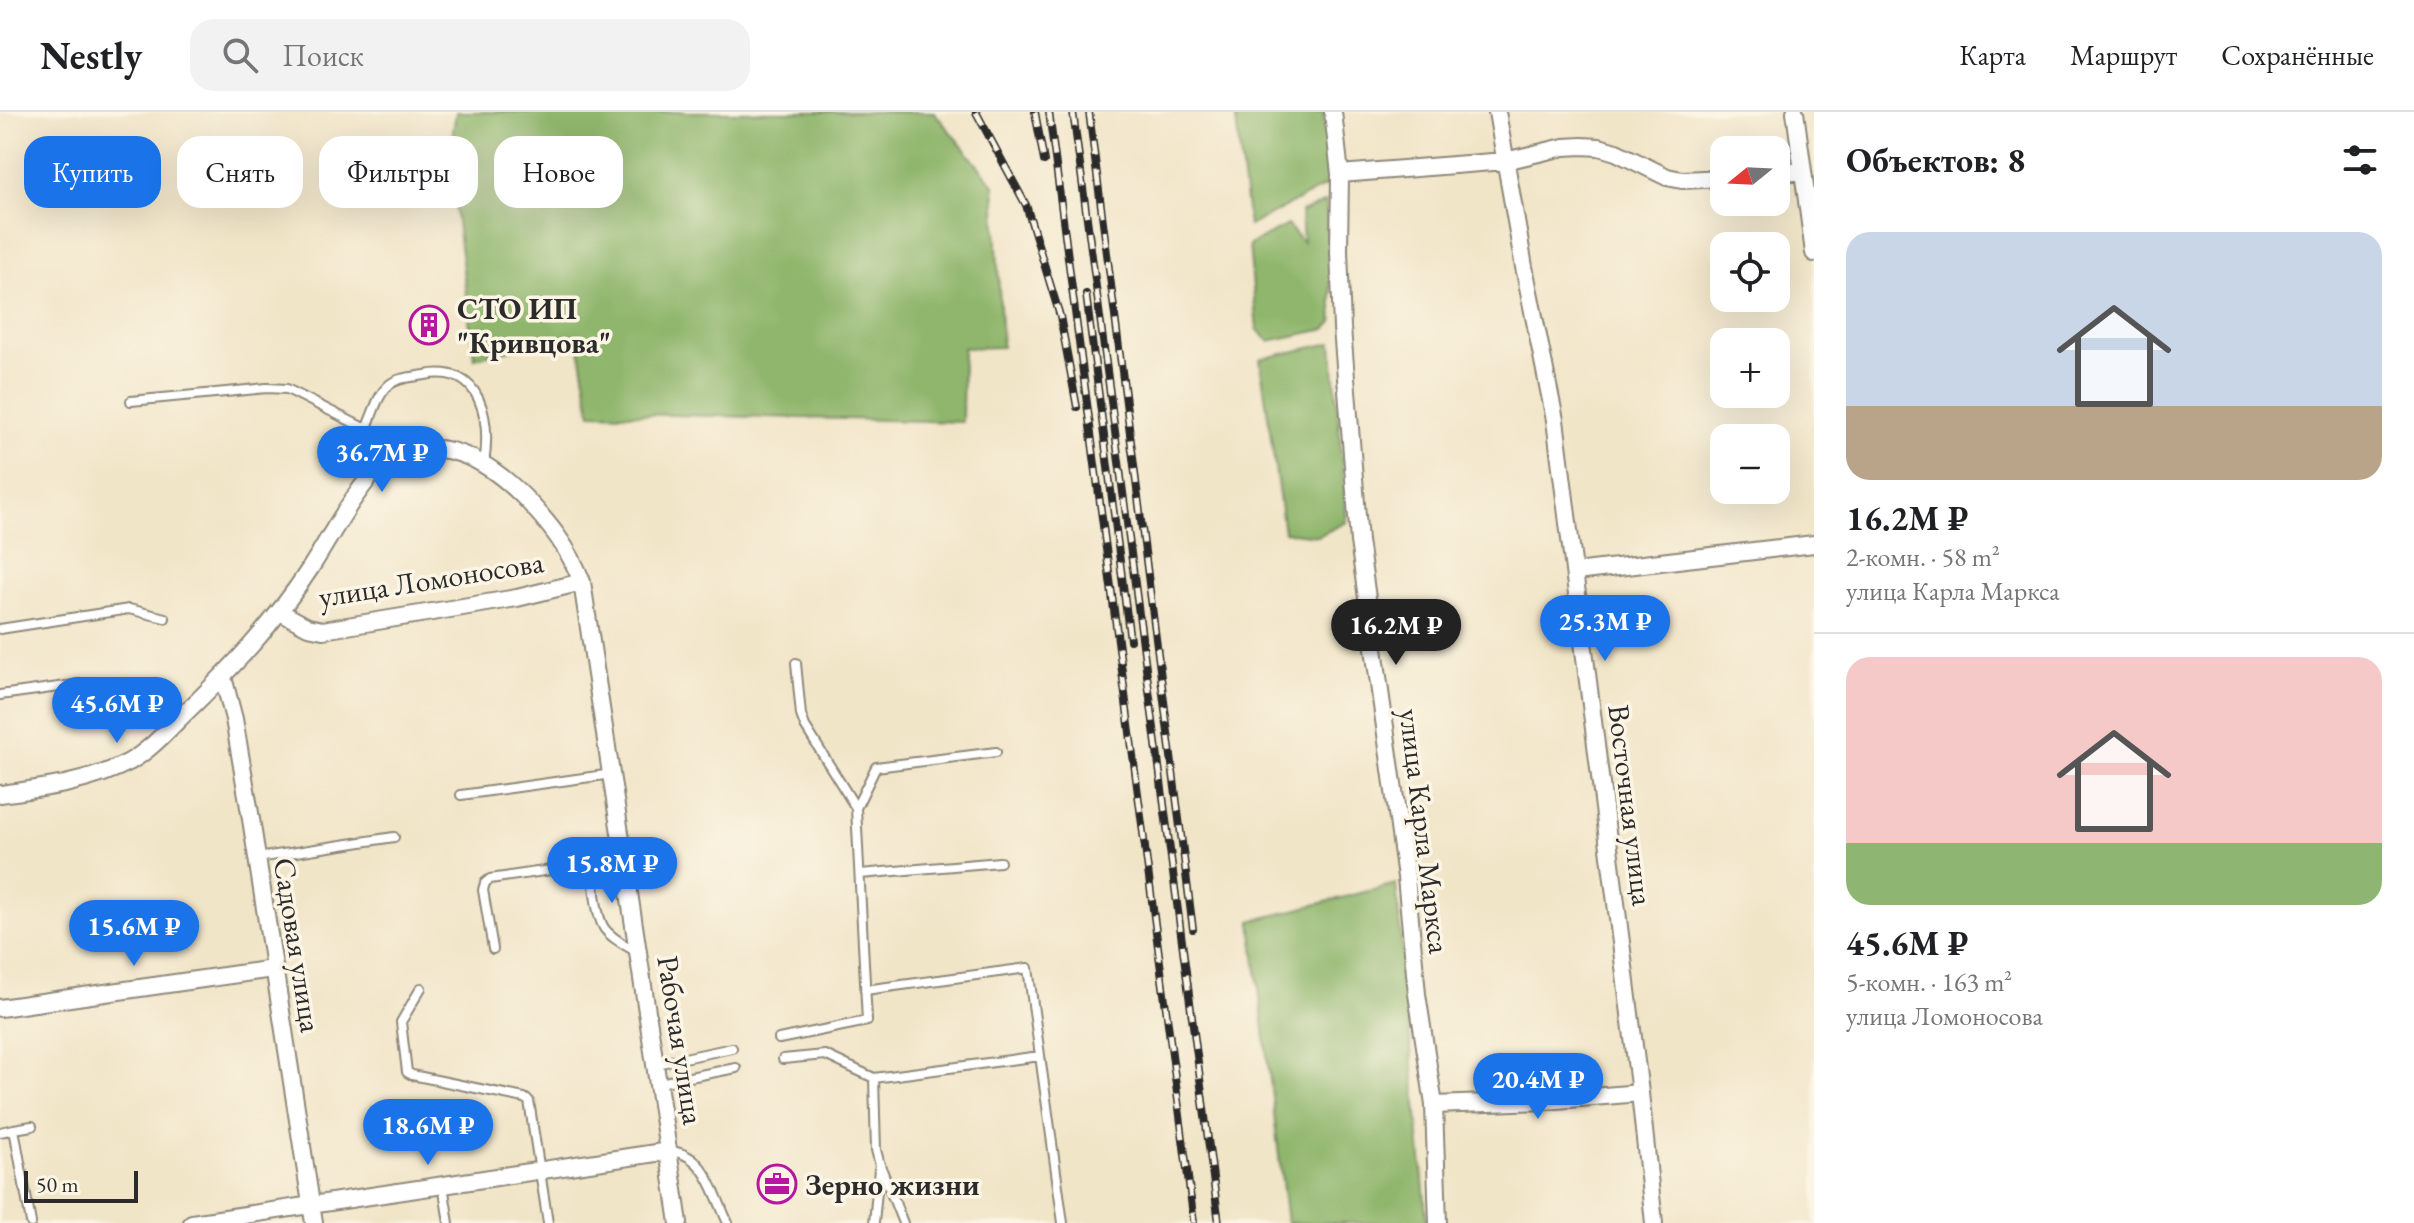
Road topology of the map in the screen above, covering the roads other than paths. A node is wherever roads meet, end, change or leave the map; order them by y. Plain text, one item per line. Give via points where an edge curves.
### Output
1 (1333, 112) edge
2 (1497, 112) edge
3 (1795, 112) edge
4 (1505, 161) junction
5 (1803, 171) junction
6 (1790, 172) edge
7 (1340, 174) junction
8 (1710, 179) edge
9 (1814, 253) edge
10 (131, 401) dead end
11 (366, 429) junction
12 (415, 451) junction
13 (484, 464) junction
14 (1814, 544) edge
15 (1575, 572) junction
16 (582, 582) junction
17 (280, 612) junction
18 (165, 618) dead end
19 (0, 629) edge
20 (796, 663) dead end
21 (223, 677) junction
22 (81, 684) dead end
23 (0, 695) edge
24 (996, 752) dead end
25 (612, 774) junction
26 (0, 794) edge
27 (461, 795) dead end
28 (856, 808) junction
29 (394, 837) dead end
30 (257, 858) junction
31 (625, 859) junction
32 (1000, 862) dead end
33 (592, 864) junction
34 (860, 874) junction
35 (493, 949) dead end
36 (639, 954) junction
37 (273, 969) junction
38 (421, 988) dead end
39 (865, 990) junction
40 (0, 1008) edge
41 (779, 1039) dead end
42 (732, 1048) dead end
43 (1040, 1056) junction
44 (783, 1059) dead end
45 (656, 1064) junction
46 (736, 1068) dead end
47 (874, 1078) junction
48 (659, 1083) junction
49 (1640, 1093) junction
50 (1434, 1105) junction
51 (32, 1126) dead end
52 (14, 1129) junction
53 (0, 1132) edge
54 (669, 1151) junction
55 (880, 1165) junction
56 (540, 1171) junction
57 (443, 1185) junction
58 (311, 1205) junction
59 (31, 1223) edge
60 (192, 1223) edge
61 (314, 1223) edge
62 (449, 1223) edge
63 (548, 1223) edge
64 (679, 1223) edge
65 (728, 1223) edge
66 (874, 1223) edge
67 (903, 1223) edge
68 (1063, 1223) edge
69 (1438, 1223) edge
70 (1654, 1223) edge

1 - 7 street, улица Карла Маркса
2 - 4 street, Восточная улица
3 - 5 street
4 - 7 street
4 - 8 street via 1564,147 1599,147 1667,177
4 - 15 street, Восточная улица via 1555,420
5 - 6 street
5 - 9 street
7 - 50 street, улица Карла Маркса via 1342,312 1359,541
10 - 11 lane via 287,389
11 - 12 lane
11 - 13 lane via 389,385 451,373 462,378 485,412
12 - 13 street, улица Ломоносова via 446,450
12 - 17 street, улица Ломоносова via 382,465 364,483
13 - 16 street, улица Ломоносова via 547,521
14 - 15 street
15 - 49 street, Восточная улица
16 - 17 street, улица Ломоносова via 323,630
16 - 25 street, Рабочая улица
17 - 21 street, улица Ломоносова
18 - 19 lane via 129,609
20 - 28 lane via 805,726
21 - 26 street, улица Ломоносова via 129,762 86,779
21 - 30 street, Садовая улица
22 - 23 lane
24 - 28 lane via 876,767
25 - 27 lane
25 - 31 street, Рабочая улица
28 - 34 lane
29 - 30 lane
30 - 37 street, Садовая улица
31 - 33 lane
31 - 36 street, Рабочая улица
32 - 34 lane
33 - 35 lane via 485,883
33 - 36 lane via 604,928
34 - 39 lane
36 - 45 street, Рабочая улица
37 - 40 street
37 - 58 street, Садовая улица
38 - 56 lane via 401,1022 407,1072 529,1101
39 - 41 lane via 867,1021
39 - 43 lane via 1028,968
42 - 45 lane
43 - 47 lane
43 - 68 lane
44 - 47 lane via 825,1055
45 - 48 street, Рабочая улица
46 - 48 lane
47 - 55 lane
48 - 54 street, Рабочая улица
49 - 50 street
49 - 70 street, Восточная улица
50 - 69 street, улица Карла Маркса
51 - 52 lane
52 - 53 lane
52 - 59 lane
54 - 56 street
54 - 64 street, Рабочая улица
54 - 65 lane via 692,1157 702,1168
55 - 66 lane
55 - 67 lane
56 - 57 street
56 - 63 lane
57 - 58 street
57 - 62 lane
58 - 60 street
58 - 61 street, Садовая улица

